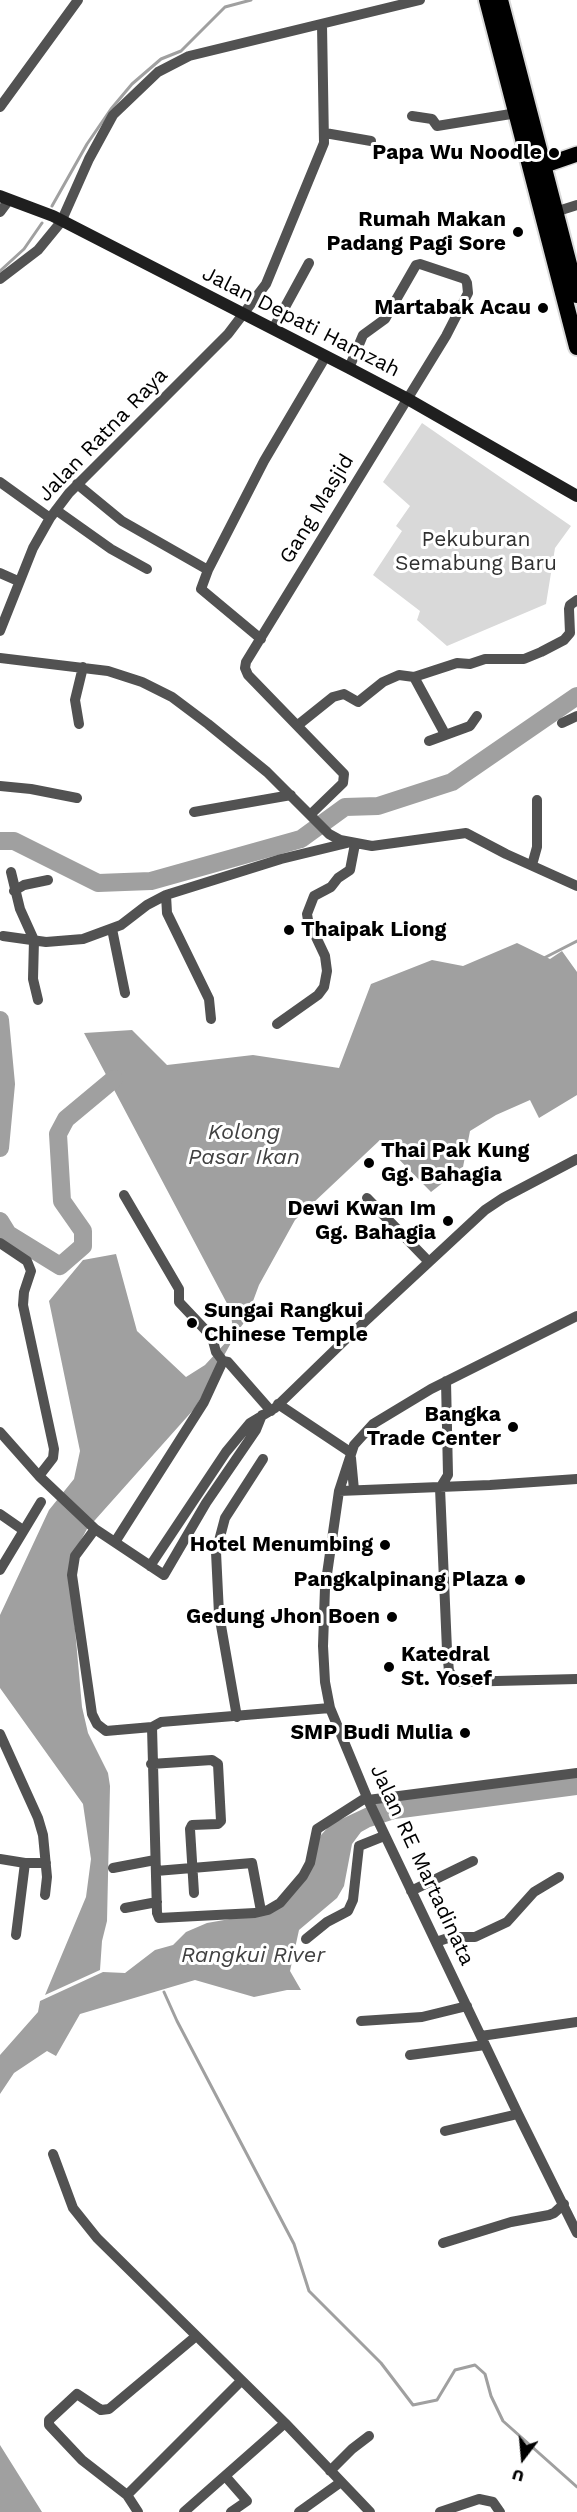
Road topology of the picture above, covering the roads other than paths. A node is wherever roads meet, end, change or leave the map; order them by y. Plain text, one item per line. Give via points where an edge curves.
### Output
1 (78, 0) edge
2 (420, 0) edge
3 (487, 0) edge
4 (500, 0) edge
5 (322, 25) junction
6 (0, 107) edge
7 (517, 113) junction
8 (412, 116) dead end
9 (325, 133) junction
10 (371, 141) dead end
11 (577, 154) edge
12 (537, 169) junction
13 (5, 198) edge
14 (577, 205) edge
15 (0, 212) edge
16 (555, 212) junction
17 (61, 222) junction
18 (309, 263) dead end
19 (0, 279) edge
20 (577, 295) edge
21 (244, 314) junction
22 (273, 329) junction
23 (577, 347) edge
24 (326, 356) junction
25 (349, 368) junction
26 (406, 398) junction
27 (0, 482) edge
28 (77, 484) junction
29 (577, 496) edge
30 (53, 514) junction
31 (147, 569) dead end
32 (208, 570) junction
33 (0, 573) edge
34 (18, 581) junction
35 (577, 600) edge
36 (0, 631) edge
37 (261, 639) junction
38 (0, 658) edge
39 (83, 667) junction
40 (414, 677) junction
41 (477, 716) dead end
42 (577, 716) edge
43 (562, 723) dead end
44 (79, 724) dead end
45 (298, 725) junction
46 (445, 734) junction
47 (429, 741) dead end
48 (0, 786) edge
49 (291, 795) junction
50 (77, 798) dead end
51 (537, 800) dead end
52 (194, 812) dead end
53 (312, 815) junction
54 (351, 844) junction
55 (532, 866) junction
56 (11, 872) dead end
57 (48, 880) dead end
58 (577, 886) edge
59 (14, 891) junction
60 (166, 895) junction
61 (112, 929) junction
62 (3, 936) dead end
63 (34, 940) junction
64 (125, 993) dead end
65 (38, 1000) dead end
66 (211, 1019) dead end
67 (277, 1024) dead end
68 (577, 1158) edge
69 (124, 1195) dead end
70 (367, 1198) dead end
71 (0, 1243) edge
72 (429, 1262) junction
73 (577, 1316) edge
74 (220, 1357) junction
75 (446, 1381) junction
76 (270, 1410) junction
77 (0, 1432) edge
78 (350, 1452) junction
79 (263, 1459) dead end
80 (39, 1476) junction
81 (577, 1479) edge
82 (212, 1483) junction
83 (440, 1488) junction
84 (354, 1490) junction
85 (339, 1491) junction
86 (195, 1497) junction
87 (41, 1502) dead end
88 (206, 1503) junction
89 (0, 1515) edge
90 (94, 1528) junction
91 (23, 1530) junction
92 (115, 1542) junction
93 (150, 1566) junction
94 (0, 1570) edge
95 (577, 1679) edge
96 (330, 1708) junction
97 (237, 1717) junction
98 (152, 1727) junction
99 (0, 1734) edge
100 (151, 1764) junction
101 (577, 1773) edge
102 (368, 1800) junction
103 (384, 1836) junction
104 (0, 1859) edge
105 (473, 1862) dead end
106 (25, 1863) junction
107 (46, 1863) junction
108 (156, 1865) junction
109 (112, 1868) dead end
110 (192, 1868) junction
111 (559, 1877) dead end
112 (411, 1891) junction
113 (194, 1893) dead end
114 (45, 1895) dead end
115 (157, 1902) junction
116 (125, 1908) dead end
117 (261, 1911) junction
118 (16, 1935) dead end
119 (306, 1939) dead end
120 (436, 1942) junction
121 (467, 2006) junction
122 (361, 2021) dead end
123 (577, 2022) edge
124 (483, 2041) junction
125 (410, 2055) dead end
126 (518, 2114) junction
127 (445, 2132) dead end
128 (53, 2154) dead end
129 (564, 2204) junction
130 (574, 2221) edge
131 (577, 2233) edge
132 (443, 2243) dead end
133 (195, 2337) junction
134 (241, 2381) junction
135 (285, 2423) junction
136 (369, 2436) dead end
137 (330, 2471) junction
138 (226, 2477) junction
139 (341, 2482) junction
140 (127, 2495) junction
141 (138, 2512) edge
142 (184, 2512) edge
143 (231, 2512) edge
144 (299, 2512) edge
145 (370, 2512) edge
146 (440, 2512) edge
147 (500, 2512) edge

1 - 6 street
2 - 5 street
3 - 7 highway
4 - 12 highway
5 - 9 street, Jalan Ratna Raya
5 - 17 street via 189,56 158,72 113,115
7 - 8 street via 437,126 432,119
7 - 12 highway
9 - 10 street
9 - 21 street, Jalan Ratna Raya via 281,252 266,284
11 - 12 main road
12 - 16 highway
12 - 23 highway
13 - 15 street
13 - 17 main road, Jalan Depati Hamzah
14 - 16 street
16 - 20 highway
17 - 19 street via 38,250
17 - 21 main road, Jalan Depati Hamzah
18 - 22 street
21 - 22 main road, Jalan Depati Hamzah
21 - 28 street, Jalan Ratna Raya
22 - 24 main road, Jalan Depati Hamzah
24 - 25 main road, Jalan Depati Hamzah
24 - 32 street via 264,462
25 - 26 main road, Jalan Depati Hamzah
25 - 26 street, Gang Masjid via 363,335 385,319 416,265 465,279 468,293
26 - 29 main road, Jalan Depati Hamzah
26 - 37 street, Gang Masjid
27 - 30 street
28 - 30 street, Jalan Ratna Raya
28 - 32 street via 123,521
30 - 31 street
30 - 34 street, Jalan Ratna Raya
32 - 37 street via 201,590
33 - 34 street
34 - 36 street, Jalan Ratna Raya
35 - 40 street via 569,609 570,633 541,651 524,659 457,663
37 - 45 street, Gang Masjid via 246,662 248,675
38 - 39 street
39 - 44 street via 75,706
39 - 49 street via 125,675 172,697
40 - 45 street via 399,675 383,682 358,702 344,694 333,697
40 - 46 street
41 - 46 street via 470,726
42 - 43 street
45 - 53 street, Gang Masjid via 344,774 345,780
46 - 47 street
48 - 50 street
49 - 52 street
49 - 53 street
51 - 55 street via 537,847
53 - 54 street via 326,831
54 - 55 street via 391,844 464,833
54 - 60 street via 281,859
54 - 67 street via 350,870 314,896 307,914 325,956 324,987
55 - 58 street
56 - 59 street
57 - 59 street
59 - 63 street
60 - 61 street
60 - 66 street via 167,913 209,999
61 - 63 street via 64,942
61 - 64 street
62 - 63 street
63 - 65 street via 33,979
68 - 72 street via 493,1204
69 - 74 street via 179,1289 179,1302 212,1338
70 - 72 street
71 - 80 street via 27,1261 32,1271 23,1305 54,1449 53,1458
72 - 76 street
73 - 75 street
74 - 76 street
74 - 92 street via 204,1402
75 - 78 street via 373,1424
75 - 83 street via 448,1474
76 - 78 street
76 - 82 street
77 - 80 street
78 - 84 street
78 - 85 street, Jalan RE Martadinata
79 - 97 street via 225,1518 216,1552 219,1614
80 - 90 street
81 - 83 street
82 - 86 street
82 - 88 street
83 - 84 street
83 - 95 street via 447,1650 454,1679
84 - 85 street
85 - 96 street, Jalan RE Martadinata via 323,1617 323,1658
86 - 88 street
86 - 93 street
87 - 91 street
88 - 93 street via 164,1575
89 - 91 street
90 - 92 street
90 - 98 street via 75,1556 72,1575 92,1714 106,1731
91 - 94 street
92 - 93 street
96 - 97 street
96 - 102 street, Jalan RE Martadinata
97 - 98 street via 160,1722
98 - 100 street
99 - 107 street via 38,1818
100 - 108 street
100 - 110 street via 212,1760 218,1764 221,1821 191,1826
101 - 102 street
102 - 103 street, Jalan RE Martadinata
102 - 117 street via 319,1827 303,1876 280,1903
103 - 112 street, Jalan RE Martadinata
103 - 119 street via 359,1846 348,1911
104 - 106 street
105 - 112 street
106 - 107 street
106 - 118 street
107 - 114 street
108 - 109 street
108 - 110 street
108 - 115 street
110 - 113 street
110 - 117 street via 252,1863
111 - 120 street via 534,1892 507,1922 475,1937
112 - 120 street, Jalan RE Martadinata
115 - 116 street
115 - 117 street via 158,1917 163,1918
120 - 121 street, Jalan RE Martadinata
121 - 122 street via 422,2018
121 - 124 street, Jalan RE Martadinata
123 - 124 street
124 - 125 street
124 - 126 street, Jalan RE Martadinata
126 - 127 street
126 - 129 street, Jalan RE Martadinata
128 - 133 street via 78,2215
129 - 130 street, Jalan RE Martadinata
129 - 132 street via 554,2213
130 - 131 street, Jalan RE Martadinata
133 - 134 street
133 - 140 street via 109,2409 101,2410 76,2394 49,2420 49,2425 82,2460
134 - 135 street
134 - 140 street
135 - 137 street
135 - 138 street
136 - 137 street
137 - 139 street
138 - 142 street
138 - 143 street via 247,2501
139 - 144 street
139 - 145 street
140 - 141 street
146 - 147 street via 479,2499 493,2502

